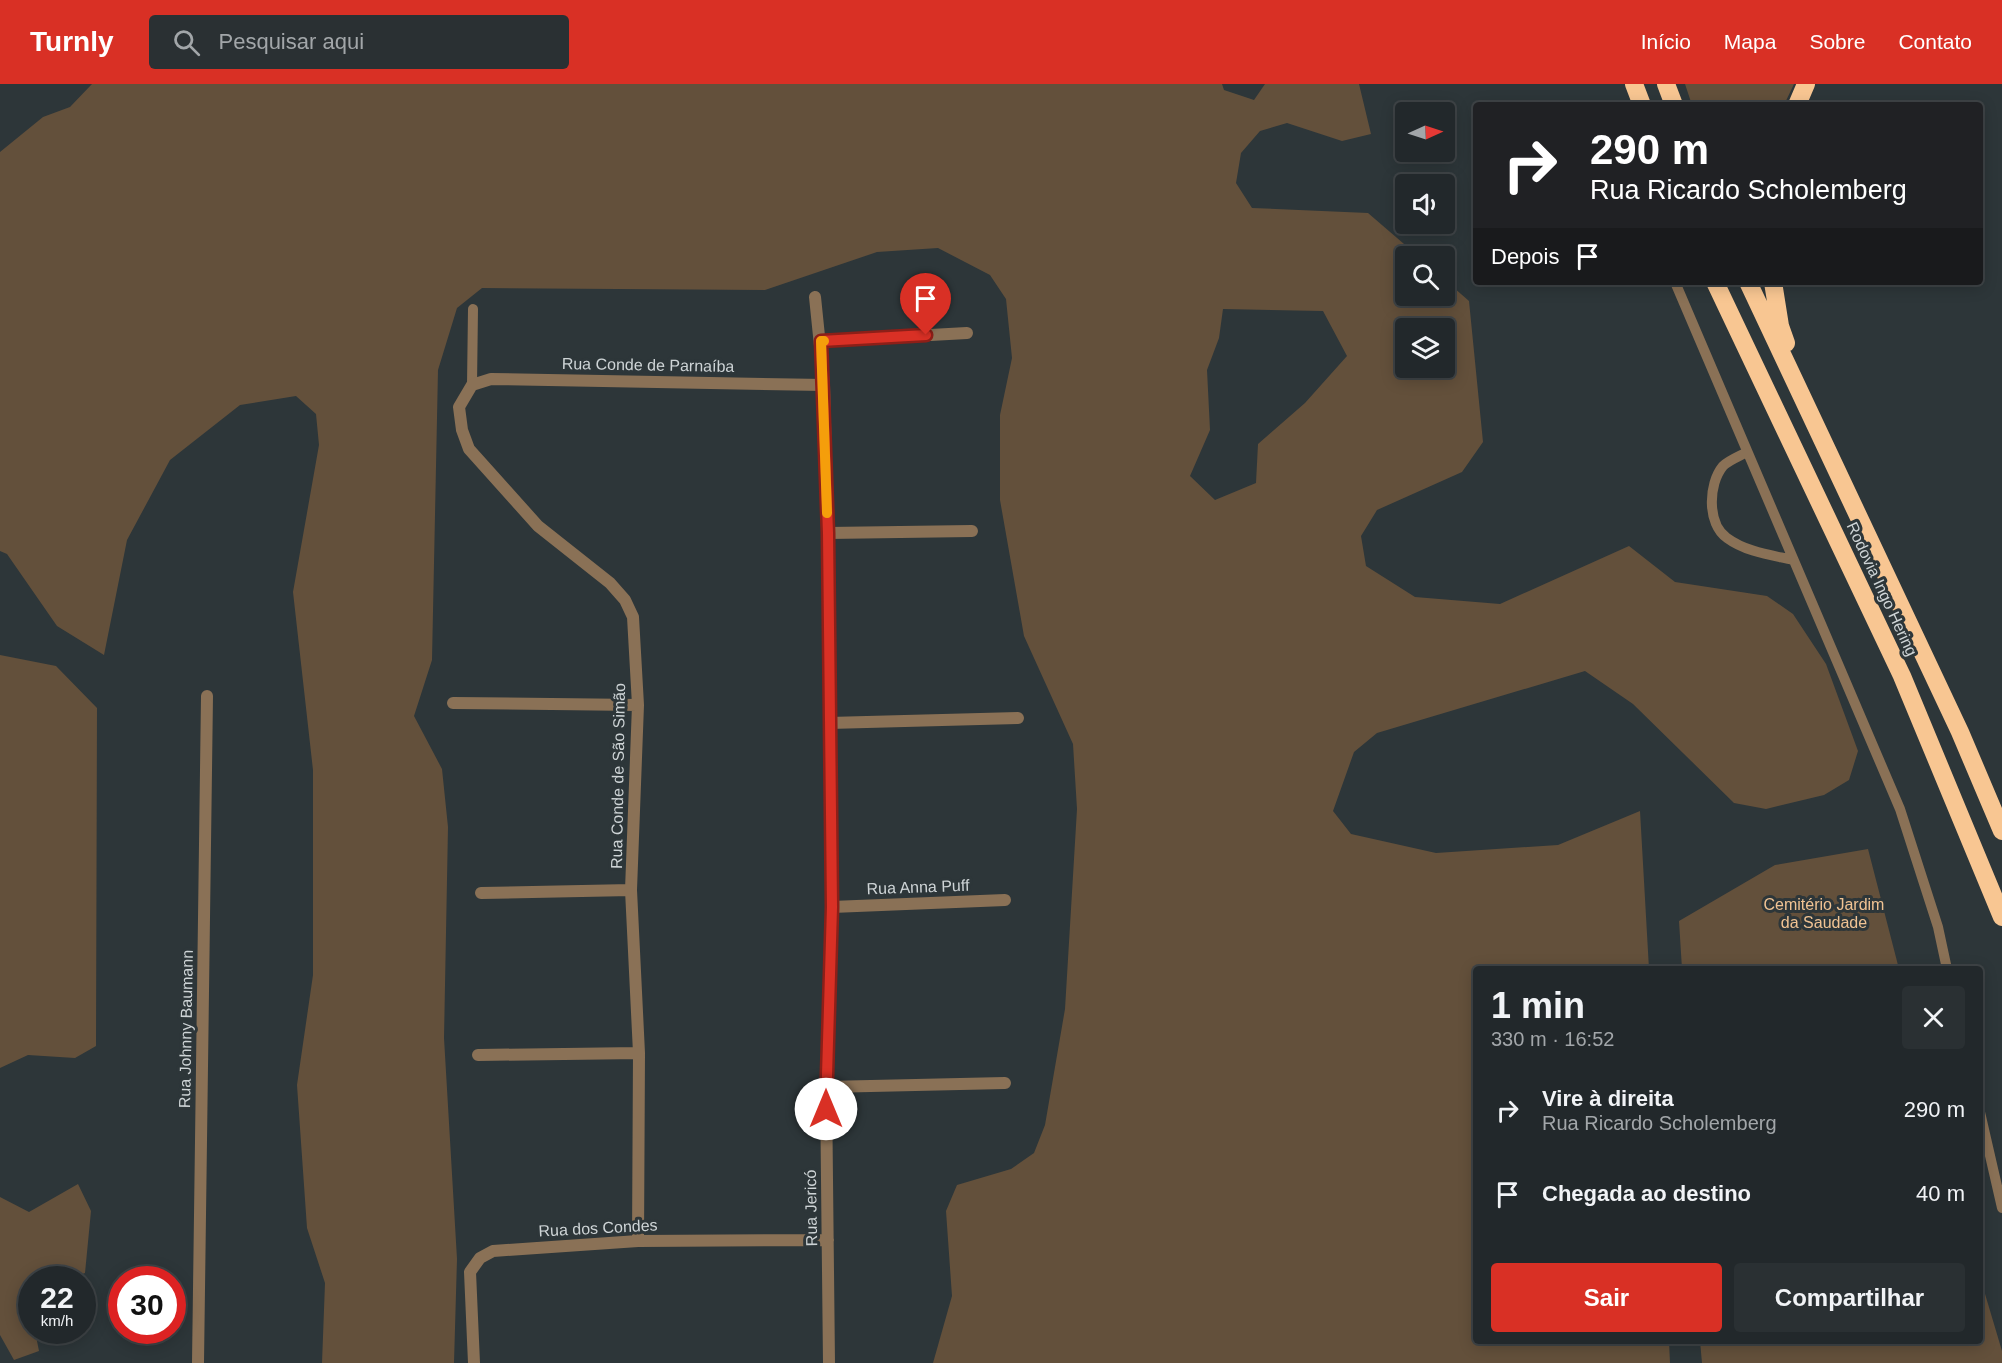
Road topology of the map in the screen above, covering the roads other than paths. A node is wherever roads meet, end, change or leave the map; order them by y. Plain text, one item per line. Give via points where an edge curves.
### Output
1 (1666, 84) edge
2 (1806, 84) edge
3 (1673, 102) edge
4 (1798, 102) edge
5 (1676, 285) edge
6 (1716, 285) edge
7 (1749, 285) edge
8 (1773, 285) edge
9 (815, 297) dead end
10 (473, 309) dead end
11 (967, 333) dead end
12 (821, 341) junction
13 (472, 385) junction
14 (824, 385) junction
15 (1817, 433) junction
16 (1747, 452) junction
17 (972, 531) dead end
18 (828, 533) junction
19 (1793, 560) junction
20 (207, 696) dead end
21 (453, 703) dead end
22 (638, 705) junction
23 (1018, 718) dead end
24 (829, 723) junction
25 (2002, 831) edge
26 (631, 890) junction
27 (481, 893) dead end
28 (1005, 900) dead end
29 (832, 907) junction
30 (2002, 917) edge
31 (1946, 966) edge
32 (639, 1053) junction
33 (478, 1055) dead end
34 (1005, 1083) dead end
35 (826, 1087) junction
36 (1983, 1125) edge
37 (2002, 1208) edge
38 (828, 1240) junction
39 (638, 1241) junction
40 (198, 1363) edge
41 (474, 1363) edge
42 (829, 1363) edge

1 - 3 highway
2 - 4 highway
5 - 16 lane
6 - 30 highway, Rodovia Ingo Hering via 1902,676
7 - 15 highway, Rodovia Ingo Hering
8 - 15 highway via 1780,326
9 - 12 street, Rua Jericó
10 - 13 lane
11 - 12 street
12 - 14 street, Rua Jericó
13 - 14 street, Rua Conde de Parnaíba via 491,379
13 - 22 street, Rua Conde de São Simão via 459,407 469,449 538,526 588,563 626,600 633,617
14 - 18 street, Rua Jericó
15 - 25 highway, Rodovia Ingo Hering via 1960,732
16 - 19 lane
16 - 19 lane via 1724,465 1713,482 1713,515 1725,537 1747,549
17 - 18 street
18 - 24 street, Rua Jericó
19 - 31 lane via 1900,809 1938,927
20 - 40 street, Rua Johnny Baumann
21 - 22 street
22 - 26 street, Rua Conde de São Simão
23 - 24 street
24 - 29 street, Rua Jericó
26 - 27 street
26 - 32 street, Rua Conde de São Simão
28 - 29 street, Rua Anna Puff
29 - 35 street, Rua Jericó
32 - 33 street
32 - 39 street, Rua Conde de São Simão
34 - 35 street
35 - 38 street, Rua Jericó
36 - 37 lane
38 - 39 street, Rua dos Condes
38 - 42 street, Rua Jericó
39 - 41 street, Rua dos Condes via 507,1249 480,1258 470,1272

